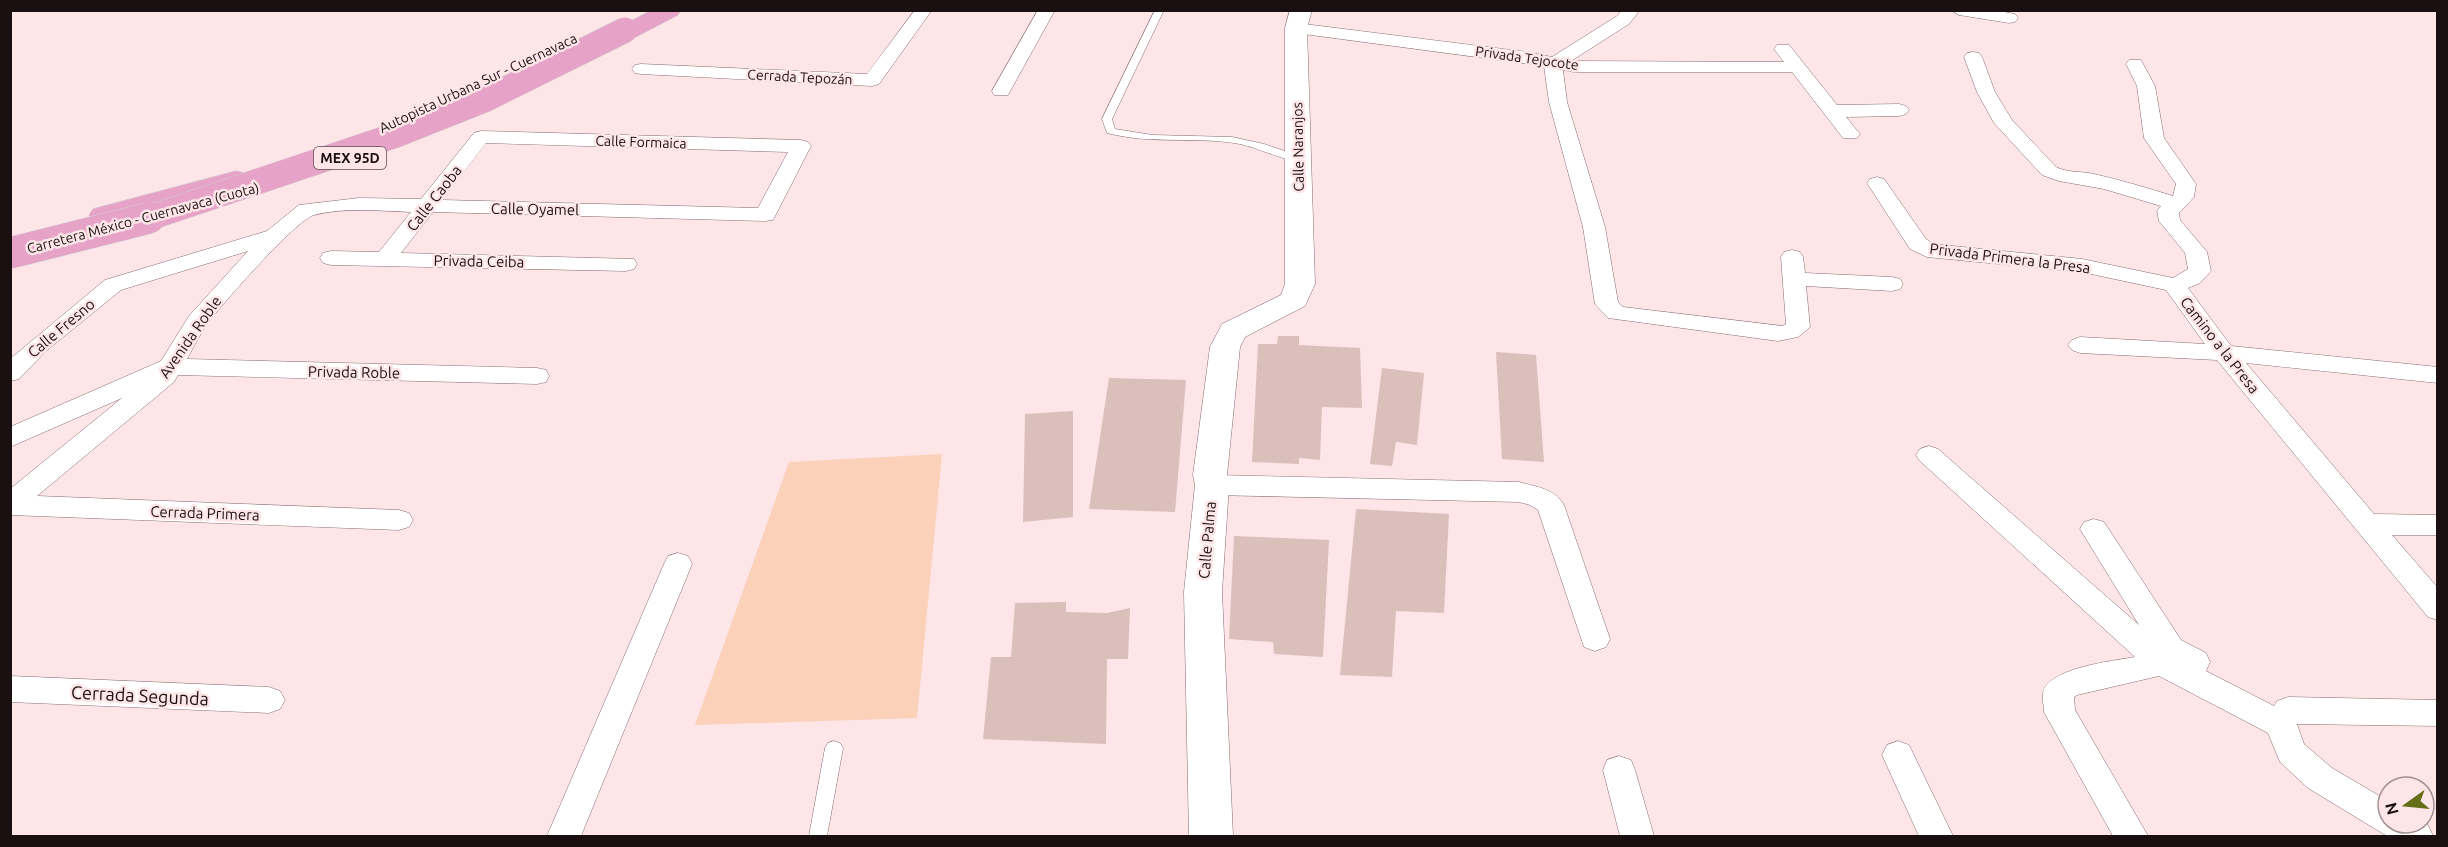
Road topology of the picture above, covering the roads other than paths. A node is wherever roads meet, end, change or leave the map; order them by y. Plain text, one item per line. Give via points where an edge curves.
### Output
1 (630, 10) edge
2 (644, 10) edge
3 (662, 10) edge
4 (670, 10) edge
5 (924, 10) edge
6 (1047, 10) edge
7 (1160, 10) edge
8 (1632, 10) edge
9 (1959, 10) edge
10 (2009, 18) dead end
11 (1298, 19) edge
12 (1783, 49) dead end
13 (1973, 57) dead end
14 (1553, 64) junction
15 (2136, 64) dead end
16 (1795, 68) junction
17 (641, 69) dead end
18 (1001, 91) dead end
19 (1899, 110) dead end
20 (1832, 111) junction
21 (1850, 134) dead end
22 (481, 137) joint
23 (1298, 159) junction
24 (1877, 183) dead end
25 (2176, 204) junction
26 (428, 206) junction
27 (306, 208) joint
28 (765, 215) joint
29 (275, 235) junction
30 (10, 237) edge
31 (10, 253) edge
32 (331, 258) dead end
33 (386, 258) junction
34 (626, 264) dead end
35 (1300, 284) joint
36 (1892, 284) dead end
37 (2174, 285) junction
38 (10, 345) edge
39 (2080, 345) dead end
40 (38, 346) junction
41 (2223, 353) junction
42 (170, 367) junction
43 (10, 373) edge
44 (2438, 375) edge
45 (537, 376) dead end
46 (10, 438) edge
47 (1929, 455) dead end
48 (1212, 485) junction
49 (10, 505) edge
50 (399, 520) dead end
51 (2366, 524) junction
52 (2438, 525) edge
53 (2094, 529) dead end
54 (678, 564) dead end
55 (2438, 609) edge
56 (1595, 639) dead end
57 (2162, 663) junction
58 (10, 689) edge
59 (269, 700) dead end
60 (2438, 713) edge
61 (2285, 717) junction
62 (834, 748) dead end
63 (1898, 755) dead end
64 (1619, 770) dead end
65 (2376, 812) edge
66 (564, 837) edge
67 (818, 837) edge
68 (1211, 837) edge
69 (1637, 837) edge
70 (1936, 837) edge
71 (2131, 837) edge

1 - 30 highway, Autopista Urbana Sur - Cuernavaca via 392,126 165,200
2 - 30 highway, Carretera México - Cuernavaca (Cuota) / MEX 95D via 507,80 383,133 277,167
3 - 31 highway, Autopista Urbana Sur - Cuernavaca, bridge via 484,100 396,135 165,214
4 - 31 highway, Carretera México - Cuernavaca (Cuota) / MEX 95D via 503,96 413,135 202,205
5 - 17 street, Cerrada Tepozán via 872,80
6 - 18 street
7 - 23 lane via 1107,119 1111,131 1134,138 1224,139 1256,144
8 - 14 street via 1623,20
9 - 10 street
11 - 14 street, Privada Tejocote
11 - 23 street, Calle Naranjos
12 - 16 street
13 - 25 street via 1986,92 2004,123 2049,171
14 - 16 street, Privada Tejocote
14 - 36 street via 1558,102 1594,227 1607,304 1616,313 1778,334 1798,327 1794,268
15 - 25 street, Camino a la Presa via 2146,86 2154,138 2186,184 2184,197
16 - 20 street
19 - 20 street
20 - 21 street
22 - 26 street, Calle Caoba
22 - 28 street, Calle Formaica via 801,146
23 - 35 street, Calle Naranjos
24 - 37 street, Privada Primera la Presa via 1918,244 1927,250 2067,264
25 - 37 street, Camino a la Presa via 2168,211 2170,221 2196,252 2200,271
26 - 27 street, Calle Oyamel via 359,204
26 - 28 street, Calle Oyamel
26 - 33 street, Calle Caoba
27 - 29 street, Avenida Roble
29 - 40 street, Calle Fresno via 113,285
29 - 42 street, Avenida Roble via 197,321
32 - 33 street, Privada Ceiba
33 - 34 street, Privada Ceiba
35 - 48 street, Calle Palma via 1294,300 1233,331 1225,347
37 - 41 street, Camino a la Presa
38 - 40 street
39 - 41 street
40 - 43 street, Calle Fresno
41 - 44 street
41 - 51 street, Camino a la Presa
42 - 45 street, Privada Roble
42 - 46 street
42 - 49 street, Avenida Roble via 165,376
47 - 57 street
48 - 56 street via 1519,492 1539,497 1550,505
48 - 68 street, Calle Palma via 1203,592
49 - 50 street, Cerrada Primera
51 - 52 street
51 - 55 street, Camino a la Presa
53 - 61 street via 2170,650
54 - 66 street
57 - 61 street
57 - 71 street via 2067,684 2058,693 2060,712
58 - 59 street, Cerrada Segunda
60 - 61 street
61 - 65 street via 2291,752 2320,778
62 - 67 lane
63 - 70 street
64 - 69 street

